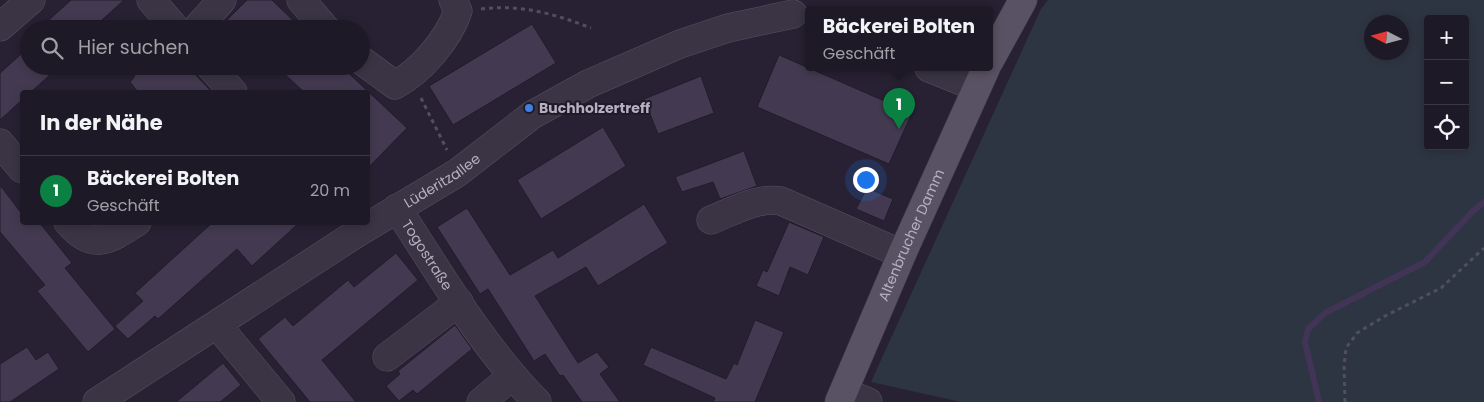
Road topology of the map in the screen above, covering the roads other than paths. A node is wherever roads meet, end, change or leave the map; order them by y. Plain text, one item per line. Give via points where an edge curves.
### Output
1 (151, 0) edge
2 (222, 0) edge
3 (301, 0) edge
4 (1023, 0) edge
5 (26, 5) edge
6 (456, 6) edge
7 (794, 9) edge
8 (168, 20) edge
9 (204, 20) edge
10 (318, 20) edge
11 (0, 27) edge
12 (993, 55) edge
13 (370, 67) edge
14 (946, 71) edge
15 (218, 75) edge
16 (981, 77) edge
17 (231, 90) edge
18 (0, 143) edge
19 (20, 167) edge
20 (397, 208) junction
21 (711, 220) dead end
22 (370, 221) edge
23 (71, 225) edge
24 (132, 225) edge
25 (354, 228) edge
26 (902, 254) junction
27 (458, 302) junction
28 (217, 325) junction
29 (387, 356) dead end
30 (512, 376) junction
31 (850, 399) edge
32 (97, 402) edge
33 (281, 402) edge
34 (481, 402) edge
35 (537, 402) edge

1 - 8 street
2 - 9 street
3 - 10 street
4 - 12 main road
5 - 11 street
6 - 13 street via 452,28 409,78 395,85
7 - 20 street, Lüderitzallee via 680,44 610,72 532,115 457,173
14 - 16 street
15 - 17 street
16 - 26 main road, Altenbrucher Damm
18 - 19 street
20 - 22 street, Lüderitzallee
20 - 27 street, Togostraße
21 - 26 street via 756,202 776,200
23 - 24 street via 84,238 97,242 110,239
25 - 28 street, Lüderitzallee
26 - 31 main road, Altenbrucher Damm
27 - 29 street, Togostraße
27 - 30 street, Togostraße
28 - 32 street, Lüderitzallee
28 - 33 street
30 - 34 street
30 - 35 street, Togostraße

